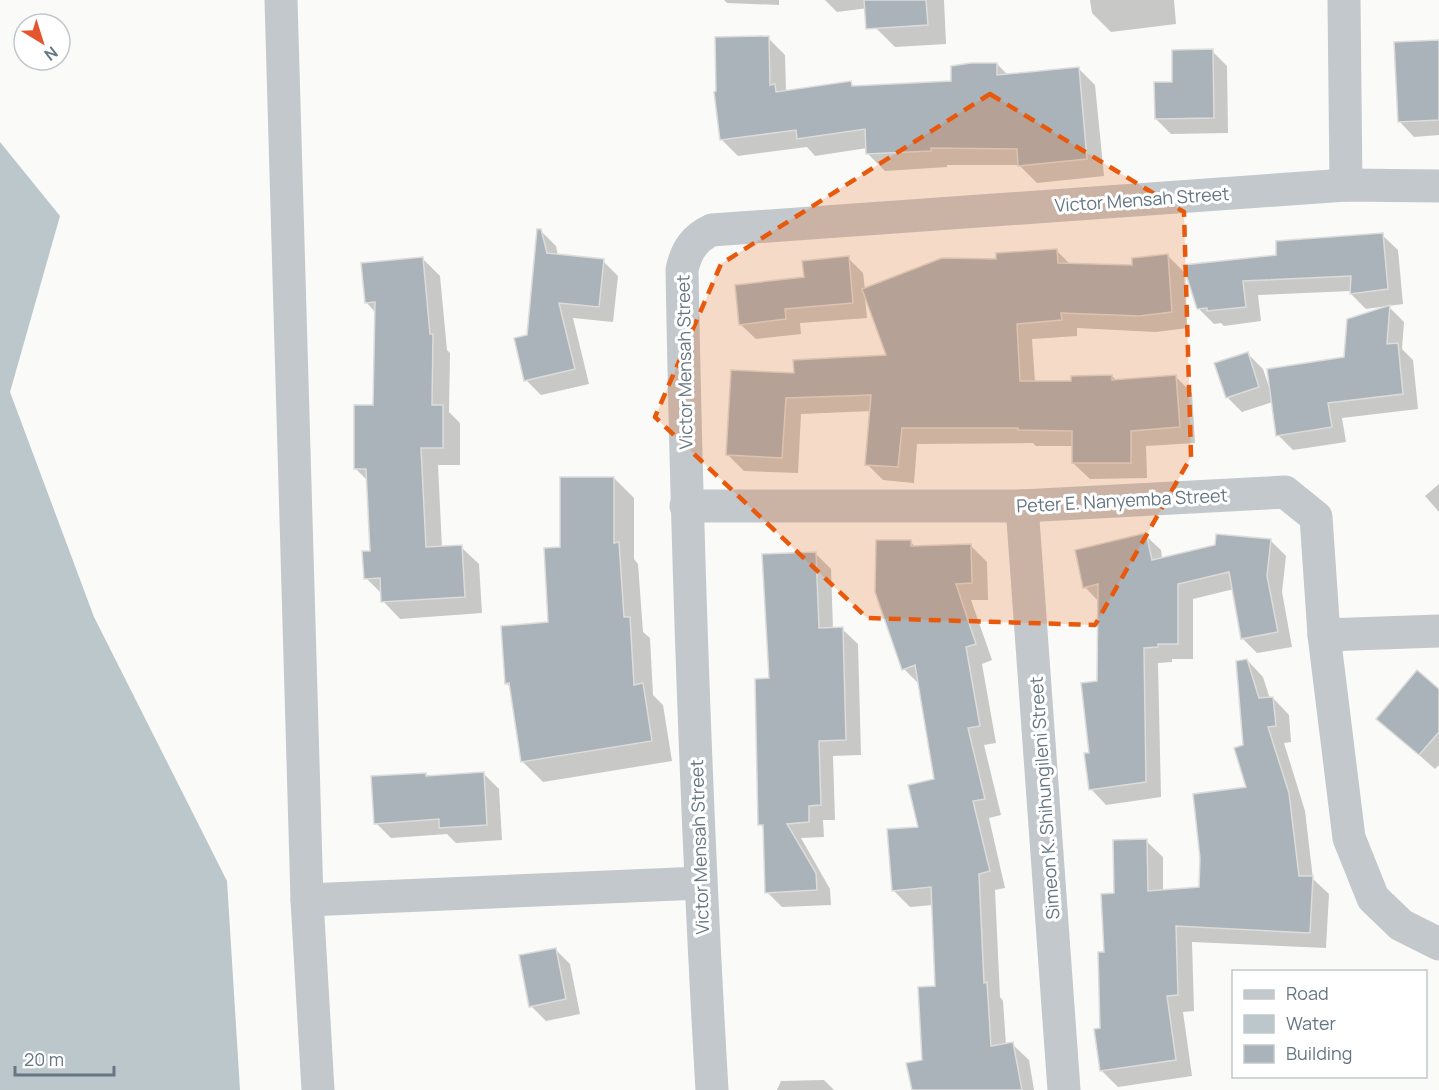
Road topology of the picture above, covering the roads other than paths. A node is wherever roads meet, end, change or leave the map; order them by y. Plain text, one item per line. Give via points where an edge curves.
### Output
1 (281, 0) edge
2 (1344, 0) edge
3 (1346, 185) junction
4 (1439, 186) edge
5 (686, 506) junction
6 (1022, 506) junction
7 (1439, 631) edge
8 (1324, 635) junction
9 (700, 883) junction
10 (307, 900) junction
11 (1439, 944) edge
12 (318, 1090) edge
13 (712, 1090) edge
14 (1064, 1090) edge

1 - 10 street
2 - 3 street
3 - 4 street, Victor Mensah Street
3 - 5 street, Victor Mensah Street via 712,230 701,235 685,255 682,270
5 - 6 street, Peter E. Nanyemba Street
5 - 9 street, Victor Mensah Street
6 - 8 street, Peter E. Nanyemba Street via 1285,492 1316,517
6 - 14 street, Simeon K. Shihungileni Street
7 - 8 street
8 - 11 street, Peter E. Nanyemba Street via 1349,838 1372,898 1401,925
9 - 10 street
9 - 13 street, Victor Mensah Street
10 - 12 street

